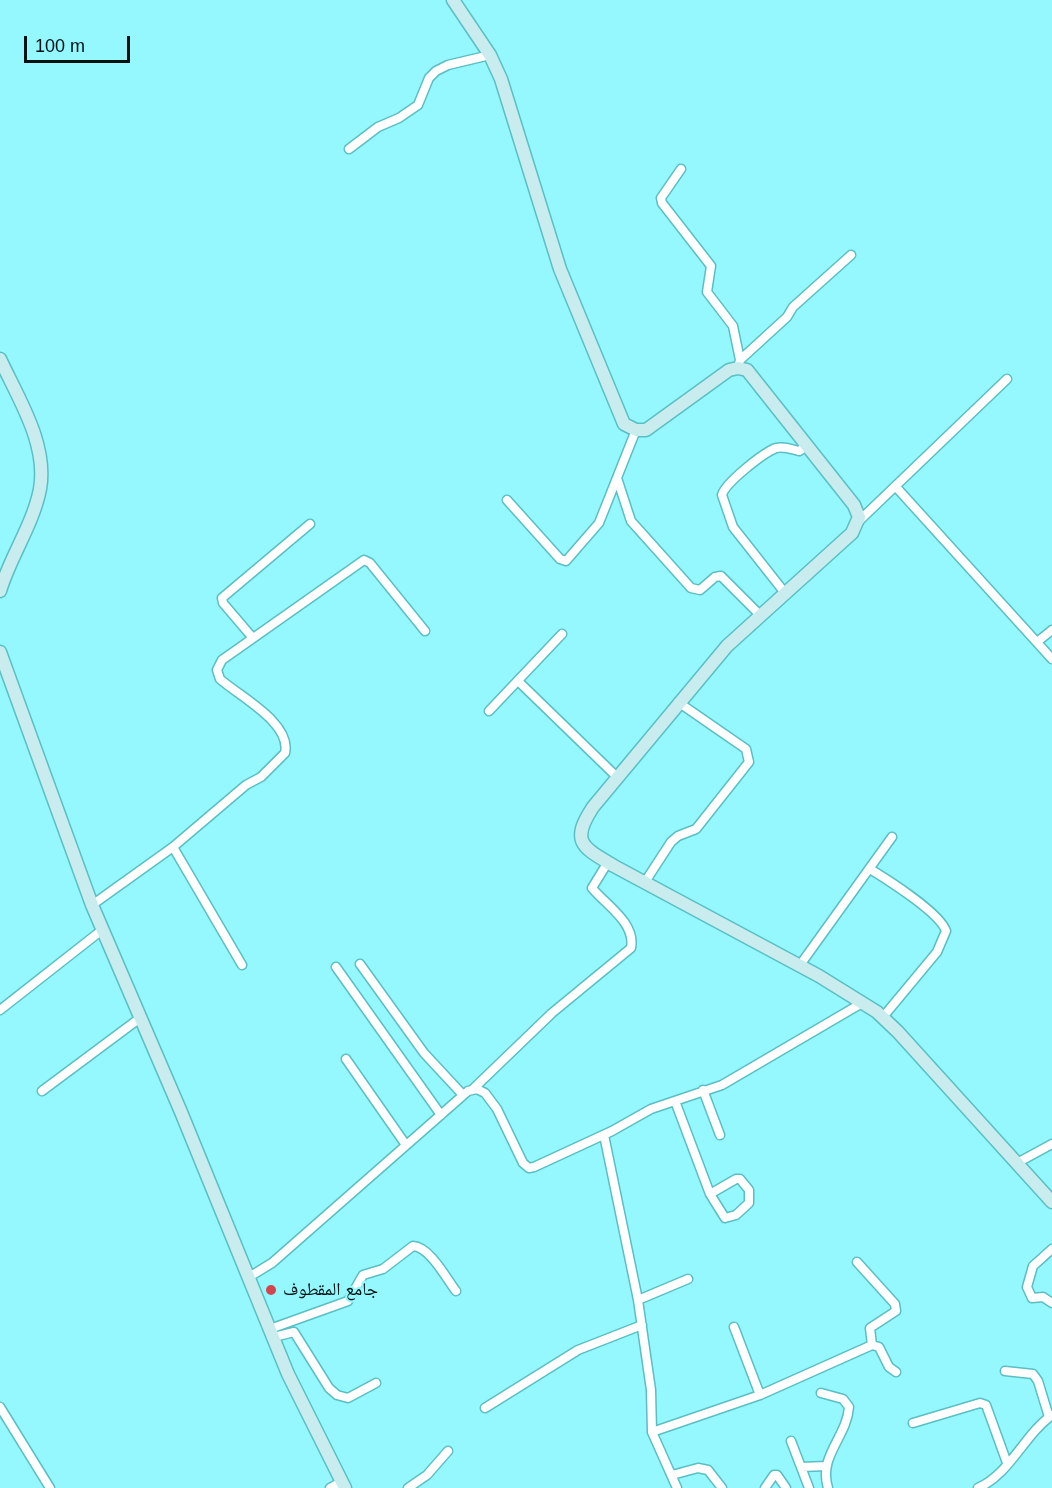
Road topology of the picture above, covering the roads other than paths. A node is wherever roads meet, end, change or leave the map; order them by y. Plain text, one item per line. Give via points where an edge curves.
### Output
1 (453, 0) edge
2 (490, 55) junction
3 (349, 149) dead end
4 (681, 169) dead end
5 (851, 255) dead end
6 (0, 359) edge
7 (739, 364) junction
8 (1007, 379) dead end
9 (636, 430) junction
10 (807, 446) junction
11 (617, 478) junction
12 (896, 487) junction
13 (507, 500) dead end
14 (859, 521) junction
15 (310, 524) dead end
16 (0, 591) edge
17 (785, 593) junction
18 (760, 615) junction
19 (1052, 630) edge
20 (425, 631) dead end
21 (562, 634) dead end
22 (252, 638) junction
23 (1037, 642) junction
24 (0, 652) edge
25 (1052, 659) edge
26 (518, 681) junction
27 (678, 702) junction
28 (489, 711) dead end
29 (617, 777) junction
30 (892, 837) dead end
31 (173, 847) junction
32 (608, 862) junction
33 (870, 869) junction
34 (645, 882) junction
35 (92, 905) junction
36 (102, 930) junction
37 (360, 964) dead end
38 (242, 965) dead end
39 (800, 965) junction
40 (336, 967) dead end
41 (862, 1003) junction
42 (0, 1010) edge
43 (883, 1017) junction
44 (140, 1018) junction
45 (346, 1059) dead end
46 (472, 1090) junction
47 (703, 1090) junction
48 (42, 1091) dead end
49 (464, 1095) junction
50 (675, 1101) junction
51 (441, 1114) junction
52 (604, 1135) junction
53 (720, 1135) dead end
54 (1052, 1144) edge
55 (406, 1145) junction
56 (1017, 1163) junction
57 (710, 1194) junction
58 (1052, 1202) edge
59 (1052, 1249) edge
60 (857, 1262) dead end
61 (249, 1277) junction
62 (688, 1279) dead end
63 (456, 1291) dead end
64 (638, 1300) junction
65 (1052, 1303) edge
66 (642, 1325) junction
67 (734, 1327) dead end
68 (272, 1333) junction
69 (872, 1345) junction
70 (1005, 1371) dead end
71 (896, 1372) dead end
72 (376, 1383) dead end
73 (821, 1393) dead end
74 (760, 1395) junction
75 (0, 1407) edge
76 (485, 1408) dead end
77 (1050, 1416) edge
78 (913, 1424) dead end
79 (652, 1432) junction
80 (791, 1441) dead end
81 (448, 1451) dead end
82 (1007, 1463) junction
83 (826, 1466) junction
84 (801, 1467) junction
85 (672, 1475) junction
86 (339, 1486) edge
87 (50, 1488) edge
88 (408, 1488) edge
89 (677, 1488) edge
90 (722, 1488) edge
91 (765, 1488) edge
92 (786, 1488) edge
93 (809, 1488) edge
94 (828, 1488) edge
95 (978, 1488) edge

1 - 2 street
2 - 3 street via 436,71 418,105
2 - 9 street via 508,99 560,268 621,418
4 - 7 street via 661,198 662,203 711,266 707,292 733,326
5 - 7 street via 793,307
6 - 16 street via 31,426 39,456 40,488
7 - 9 street via 651,427
7 - 10 street via 751,373
8 - 12 street
9 - 11 street
10 - 14 street via 856,508
10 - 17 street via 800,451 782,447 771,451 727,485 722,495 733,527
11 - 13 street via 596,527 566,561 560,560
11 - 18 street via 632,521 691,588 700,590 721,576
12 - 14 street
12 - 23 street
14 - 17 street via 852,533
15 - 22 street via 222,598
17 - 18 street
18 - 27 street
19 - 23 street
20 - 22 street via 364,560
21 - 26 street
22 - 31 street via 222,660 218,674 222,682 276,726 285,739 285,753
23 - 25 street
24 - 35 street
26 - 28 street
26 - 29 street
27 - 29 street
27 - 34 street via 746,749 749,762 696,829 671,842
29 - 32 street via 587,816 579,835 590,852
30 - 33 street
31 - 35 street
31 - 38 street
32 - 34 street
32 - 46 street via 592,888 623,920 631,948 552,1013
33 - 39 street
33 - 43 street via 941,921 945,931 938,952
34 - 39 street
35 - 36 street
36 - 42 street
36 - 44 street
37 - 49 street via 424,1053
39 - 41 street
40 - 51 street
41 - 43 street
41 - 47 street via 734,1078
43 - 56 street
44 - 48 street
44 - 61 street
45 - 55 street
46 - 49 street
46 - 52 street via 480,1090 488,1097 529,1168
47 - 50 street
47 - 53 street
49 - 51 street
50 - 52 street via 651,1109
50 - 57 street
51 - 55 street
52 - 64 street
54 - 56 street
55 - 61 street via 272,1263
56 - 58 street
57 - 57 street via 740,1179 749,1190 749,1203 736,1215 724,1218
59 - 65 street via 1033,1266 1026,1287 1032,1298 1043,1297
60 - 69 street via 895,1304 896,1311 870,1328
61 - 68 street
62 - 64 street
63 - 68 street via 433,1260 413,1246 383,1269 363,1275 348,1302
64 - 66 street
66 - 76 street via 578,1350
66 - 79 street
67 - 74 street
68 - 72 street via 294,1332 337,1395 348,1398
68 - 86 street
69 - 71 street via 879,1347
69 - 74 street
70 - 77 street via 1033,1374
73 - 83 street via 843,1399 849,1407
74 - 79 street
75 - 87 street
77 - 82 street
78 - 82 street via 980,1403 986,1405
79 - 85 street
80 - 84 street
81 - 88 street via 427,1475
82 - 95 street via 990,1482
83 - 84 street
83 - 94 street
84 - 93 street
85 - 89 street
85 - 90 street via 698,1468 708,1470
91 - 92 street via 777,1475

